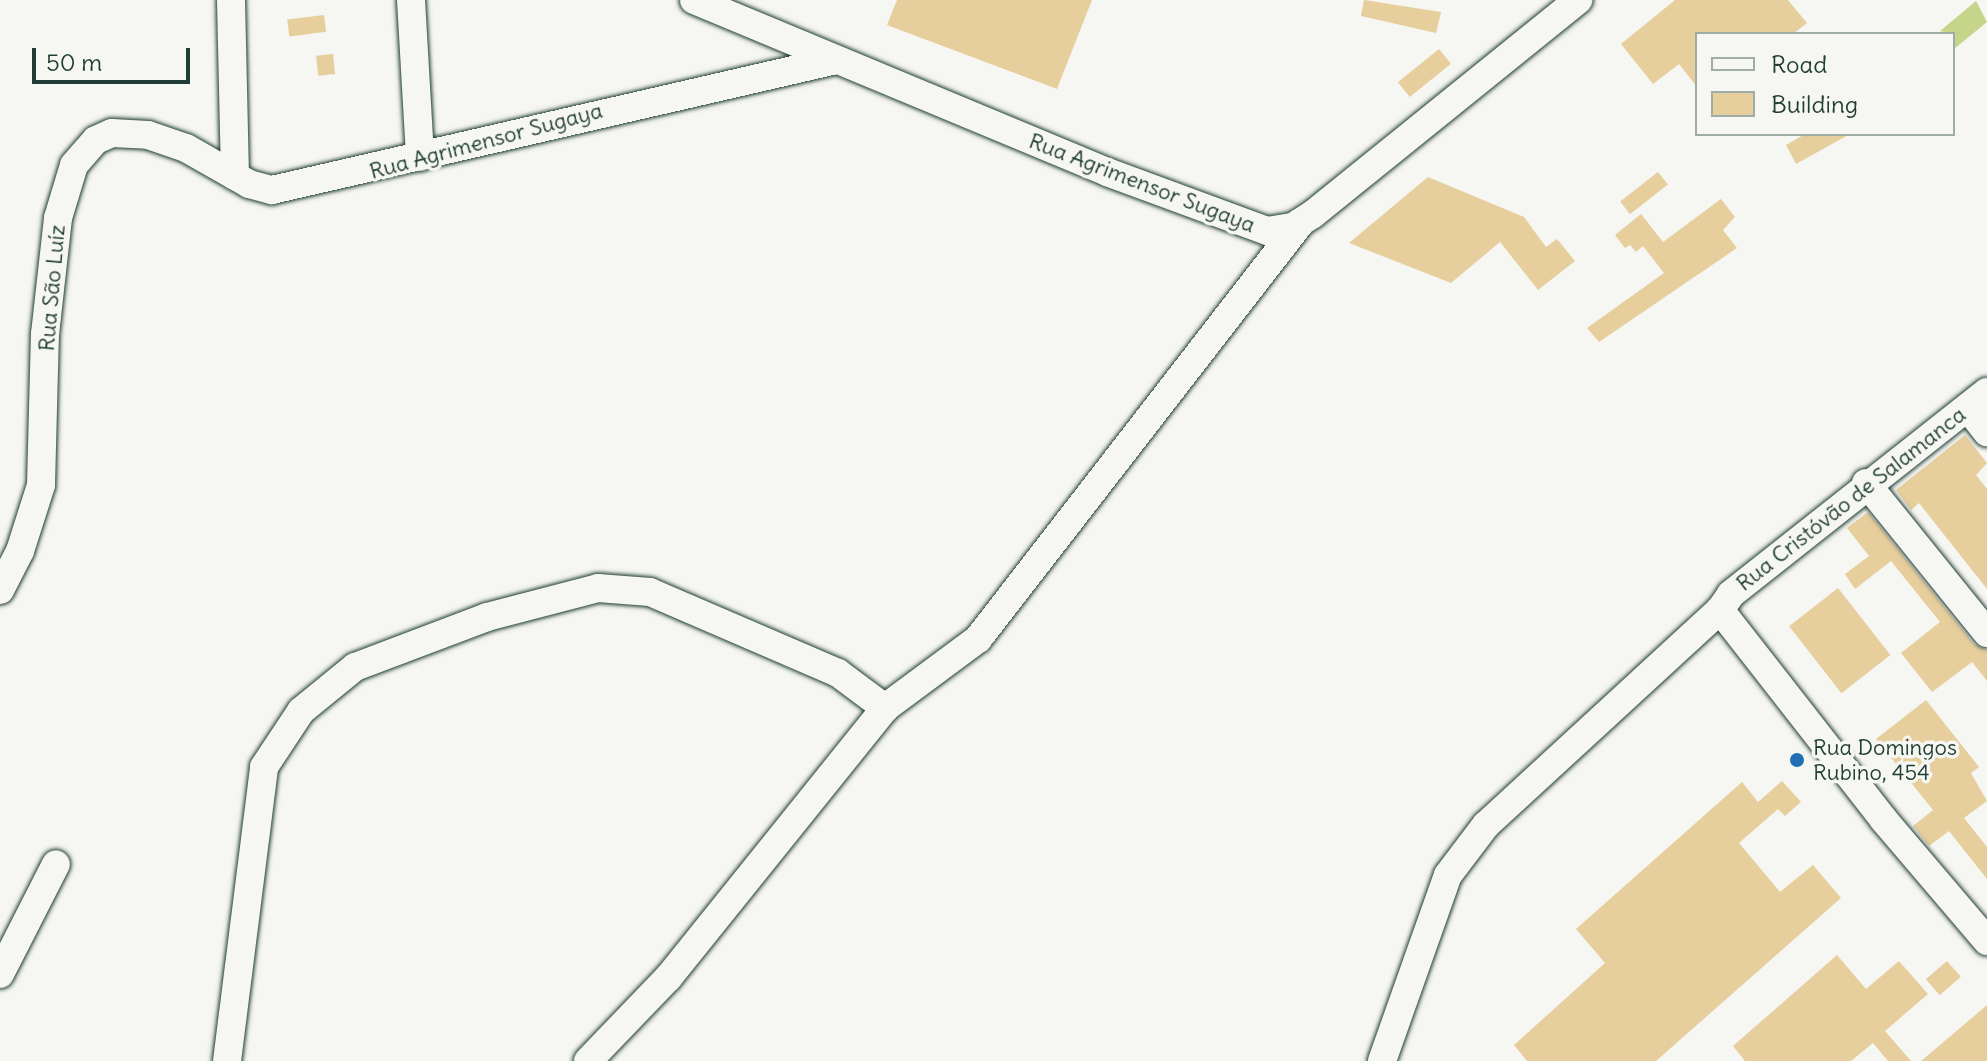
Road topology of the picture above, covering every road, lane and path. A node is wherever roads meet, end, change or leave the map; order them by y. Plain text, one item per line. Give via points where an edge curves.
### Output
1 (231, 0) edge
2 (411, 0) edge
3 (694, 0) edge
4 (1578, 0) edge
5 (832, 61) junction
6 (420, 157) junction
7 (235, 176) junction
8 (1301, 222) junction
9 (1977, 400) edge
10 (1987, 432) edge
11 (1866, 483) junction
12 (0, 590) edge
13 (1720, 610) junction
14 (1987, 633) edge
15 (885, 708) junction
16 (56, 864) dead end
17 (1987, 941) edge
18 (0, 974) edge
19 (227, 1061) edge
20 (588, 1061) edge
21 (1382, 1061) edge

1 - 7 street
2 - 6 street
3 - 5 street, Rua Agrimensor Sugaya
4 - 8 street
5 - 6 street, Rua Agrimensor Sugaya
5 - 8 street, Rua Agrimensor Sugaya via 1248,227 1285,229
6 - 7 street, Rua Agrimensor Sugaya via 272,190
7 - 12 street, Rua São Luíz via 186,148 148,135 105,135 74,165 51,266 41,485 20,551
8 - 15 street via 978,639
9 - 10 street
9 - 11 street, Rua Cristóvão de Salamanca
11 - 13 street, Rua Cristóvão de Salamanca via 1731,594
11 - 14 street
13 - 17 street via 1889,827
13 - 21 street, Rua Cristóvão de Salamanca via 1486,825 1448,875
15 - 19 street via 838,673 650,592 598,588 487,617 355,667 301,711 264,767
15 - 20 street via 668,978
16 - 18 street

